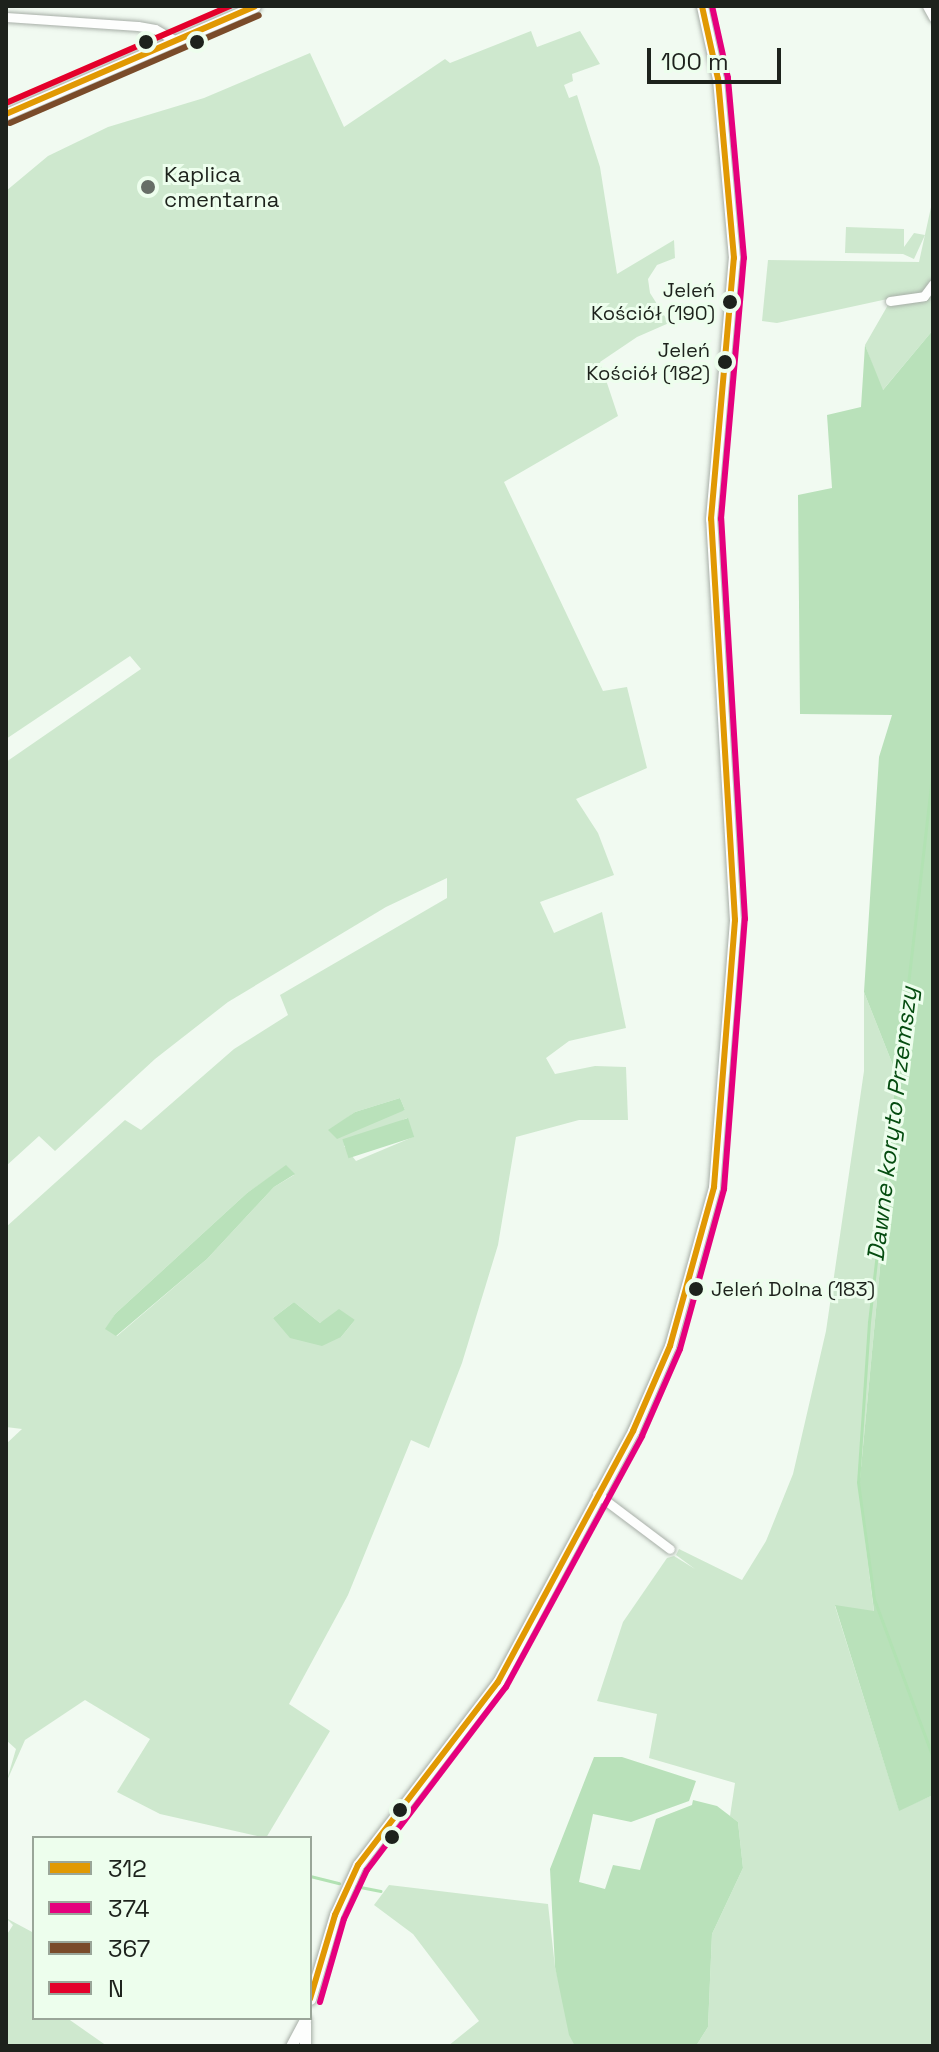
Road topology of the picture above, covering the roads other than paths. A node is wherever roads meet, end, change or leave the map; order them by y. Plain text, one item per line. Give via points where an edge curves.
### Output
1 (255, 6) edge
2 (702, 6) edge
3 (927, 6) edge
4 (6, 17) edge
5 (933, 17) edge
6 (174, 40) junction
7 (6, 114) edge
8 (933, 284) edge
9 (890, 301) dead end
10 (597, 1494) junction
11 (670, 1549) dead end
12 (312, 1992) edge
13 (304, 2020) edge
14 (305, 2020) edge
15 (291, 2046) edge
16 (305, 2046) edge

1 - 6 street
2 - 10 street via 718,79 734,245 711,519 735,920 723,1112 714,1187 672,1341 633,1431
3 - 5 street
4 - 6 street via 138,26
6 - 7 street
8 - 9 street via 924,296
10 - 11 street
10 - 12 street via 498,1682 358,1865 335,1915
13 - 15 street
14 - 16 street

